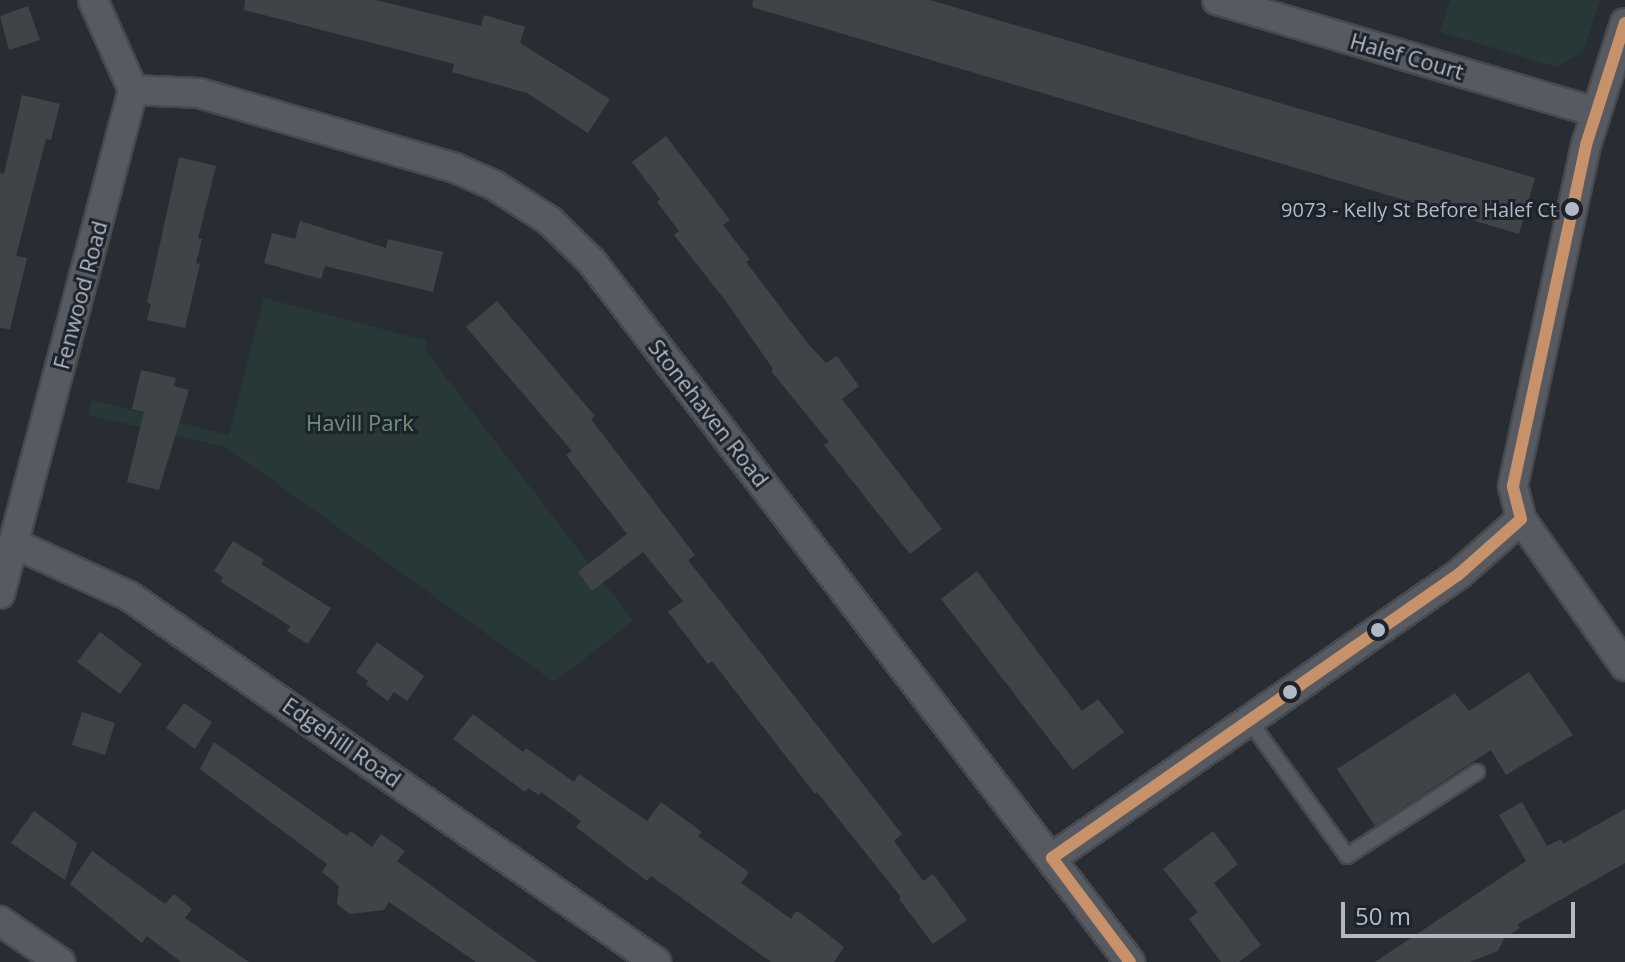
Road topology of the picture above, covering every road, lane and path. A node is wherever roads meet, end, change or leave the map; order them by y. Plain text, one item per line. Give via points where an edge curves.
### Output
1 (93, 0) edge
2 (1217, 0) edge
3 (1625, 23) edge
4 (133, 90) junction
5 (1596, 112) junction
6 (1521, 519) junction
7 (15, 544) junction
8 (0, 594) edge
9 (1625, 666) edge
10 (1248, 718) junction
11 (1477, 772) dead end
12 (1052, 858) junction
13 (0, 921) edge
14 (60, 962) edge
15 (656, 962) edge
16 (1130, 962) edge

1 - 4 street
2 - 5 street, Halef Court
3 - 5 street
4 - 7 street, Fenwood Road
4 - 12 street, Stonehaven Road via 199,93 455,168 494,185 550,221 592,262
5 - 6 street via 1513,486
6 - 9 street
6 - 10 street via 1458,575
7 - 8 street, Fenwood Road
7 - 15 street, Edgehill Road via 129,596
10 - 11 lane via 1347,856
10 - 12 street
12 - 16 street, Stonehaven Road
13 - 14 street

